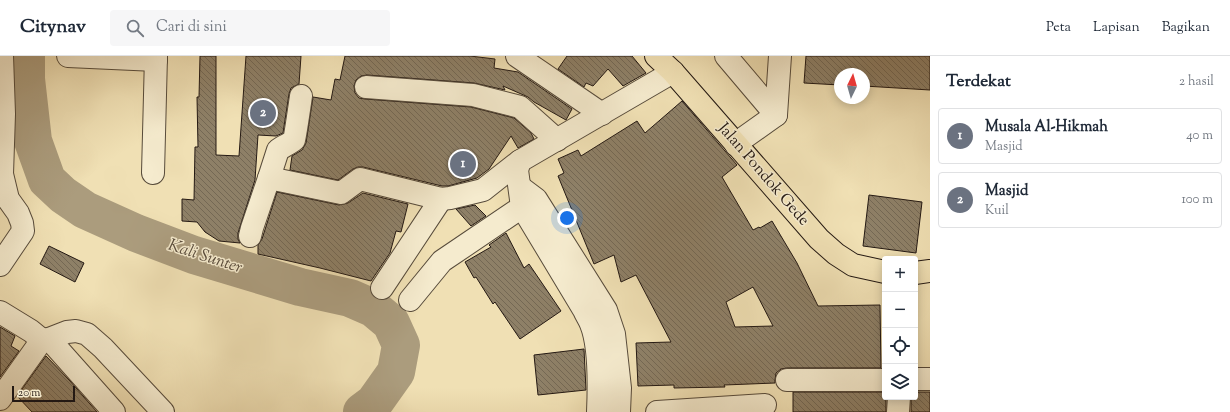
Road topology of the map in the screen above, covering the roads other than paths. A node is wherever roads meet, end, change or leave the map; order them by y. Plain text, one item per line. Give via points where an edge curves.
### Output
1 (2, 56) edge
2 (68, 56) edge
3 (517, 56) edge
4 (656, 56) edge
5 (726, 56) edge
6 (780, 56) edge
7 (156, 58) edge
8 (673, 72) junction
9 (366, 87) dead end
10 (301, 96) dead end
11 (602, 114) junction
12 (776, 114) junction
13 (557, 140) junction
14 (736, 145) junction
15 (153, 173) dead end
16 (269, 178) junction
17 (523, 185) junction
18 (441, 199) junction
19 (250, 236) dead end
20 (0, 265) edge
21 (882, 271) edge
22 (930, 272) edge
23 (918, 273) edge
24 (382, 288) dead end
25 (410, 300) dead end
26 (0, 312) edge
27 (45, 340) junction
28 (918, 379) edge
29 (930, 379) edge
30 (788, 380) dead end
31 (882, 380) edge
32 (609, 388) junction
33 (0, 399) edge
34 (899, 400) edge
35 (765, 405) dead end
36 (114, 412) edge
37 (163, 412) edge
38 (598, 412) edge
39 (620, 412) edge
40 (657, 412) edge
41 (898, 412) edge

1 - 20 street via 2,174 8,199 18,213 23,231
2 - 7 street
3 - 11 street
4 - 8 main road, Jalan Pondok Gede
5 - 12 street
6 - 12 street
7 - 15 street
8 - 11 street
8 - 14 main road, Jalan Pondok Gede
9 - 13 street via 473,95 520,107
10 - 16 street via 296,134 293,140 278,150
11 - 13 street
12 - 14 street
13 - 17 street
14 - 21 main road, Jalan Pondok Gede via 819,239 836,254 854,265
16 - 18 street via 342,193 360,179
16 - 19 street
17 - 18 street
17 - 25 street via 442,261
17 - 32 street via 606,310 614,334
18 - 24 street
22 - 23 main road
26 - 27 street
27 - 33 street
27 - 36 street
27 - 37 street via 67,332 87,334
28 - 29 street
30 - 31 street
32 - 38 street
32 - 39 street
34 - 41 street
35 - 40 street

